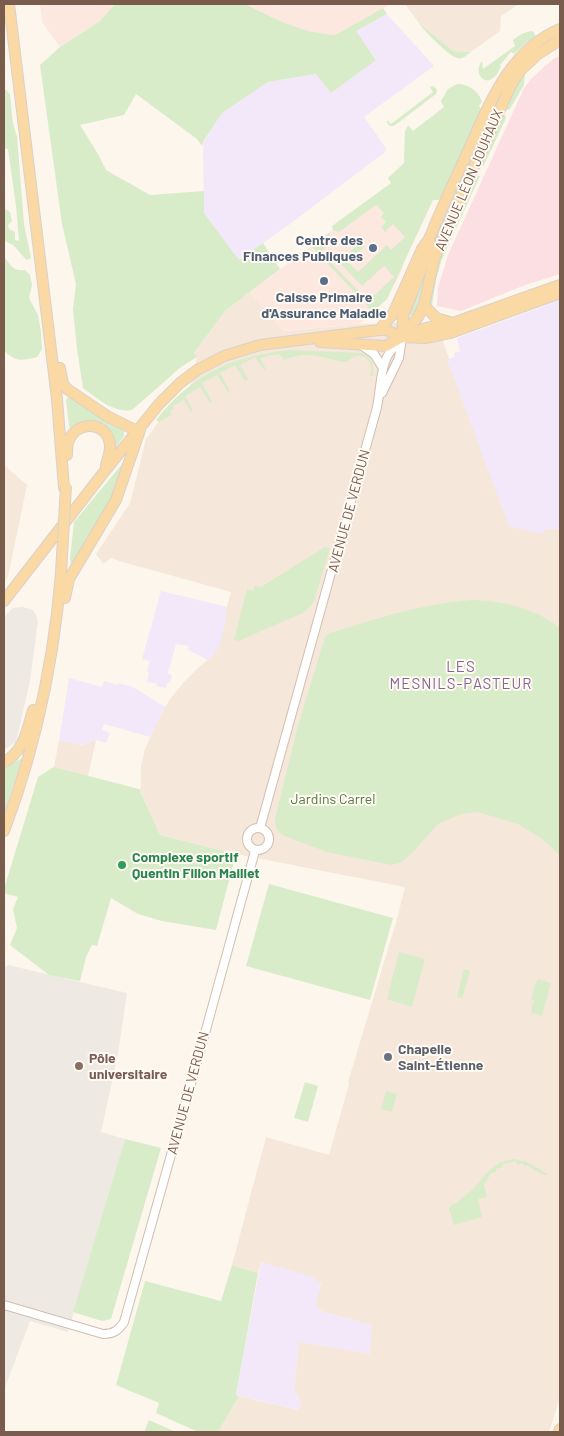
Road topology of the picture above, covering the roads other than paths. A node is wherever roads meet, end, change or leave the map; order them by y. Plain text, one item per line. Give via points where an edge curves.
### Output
1 (10, 4) edge
2 (560, 29) edge
3 (560, 40) edge
4 (429, 239) junction
5 (560, 285) edge
6 (560, 293) edge
7 (46, 300) junction
8 (424, 305) junction
9 (453, 323) junction
10 (379, 330) junction
11 (402, 337) junction
12 (294, 341) junction
13 (347, 344) junction
14 (361, 345) junction
15 (383, 368) junction
16 (379, 399) junction
17 (139, 428) junction
18 (104, 472) junction
19 (65, 487) junction
20 (4, 601) edge
21 (53, 648) junction
22 (4, 762) edge
23 (260, 828) junction
24 (4, 831) edge
25 (255, 851) junction
26 (4, 1305) edge

1 - 7 main road
2 - 4 main road via 528,50 505,77 489,105
3 - 8 main road, AVENUE LÉON JOUHAUX via 520,71 505,97 441,241
4 - 10 main road via 392,314
4 - 11 main road via 428,251 403,317
5 - 9 main road
6 - 11 main road via 450,333 425,338
7 - 17 main road via 51,308 65,387 107,416
7 - 19 main road
8 - 9 main road via 436,318
8 - 11 main road, AVENUE LÉON JOUHAUX
9 - 11 main road
10 - 11 main road
10 - 12 main road
11 - 13 main road
11 - 14 main road via 386,346
11 - 15 street, AVENUE DE VERDUN via 388,354
11 - 16 street, AVENUE DE VERDUN via 399,358
12 - 13 main road
12 - 17 main road via 251,347 214,360 180,383
13 - 14 main road
14 - 15 street via 374,354
15 - 16 street, AVENUE DE VERDUN
16 - 23 street, AVENUE DE VERDUN
17 - 18 main road
17 - 21 main road via 116,500 69,579
18 - 19 main road via 110,447 106,434 97,426 87,425 72,434 68,444
18 - 20 main road
19 - 21 main road, bridge via 59,602
21 - 22 main road via 44,666 23,743 13,757
21 - 24 main road via 32,744
23 - 25 street via 253,829 247,836 248,846
23 - 25 street via 268,834 269,842 264,849
25 - 26 street, AVENUE DE VERDUN via 124,1322 116,1332 102,1334

